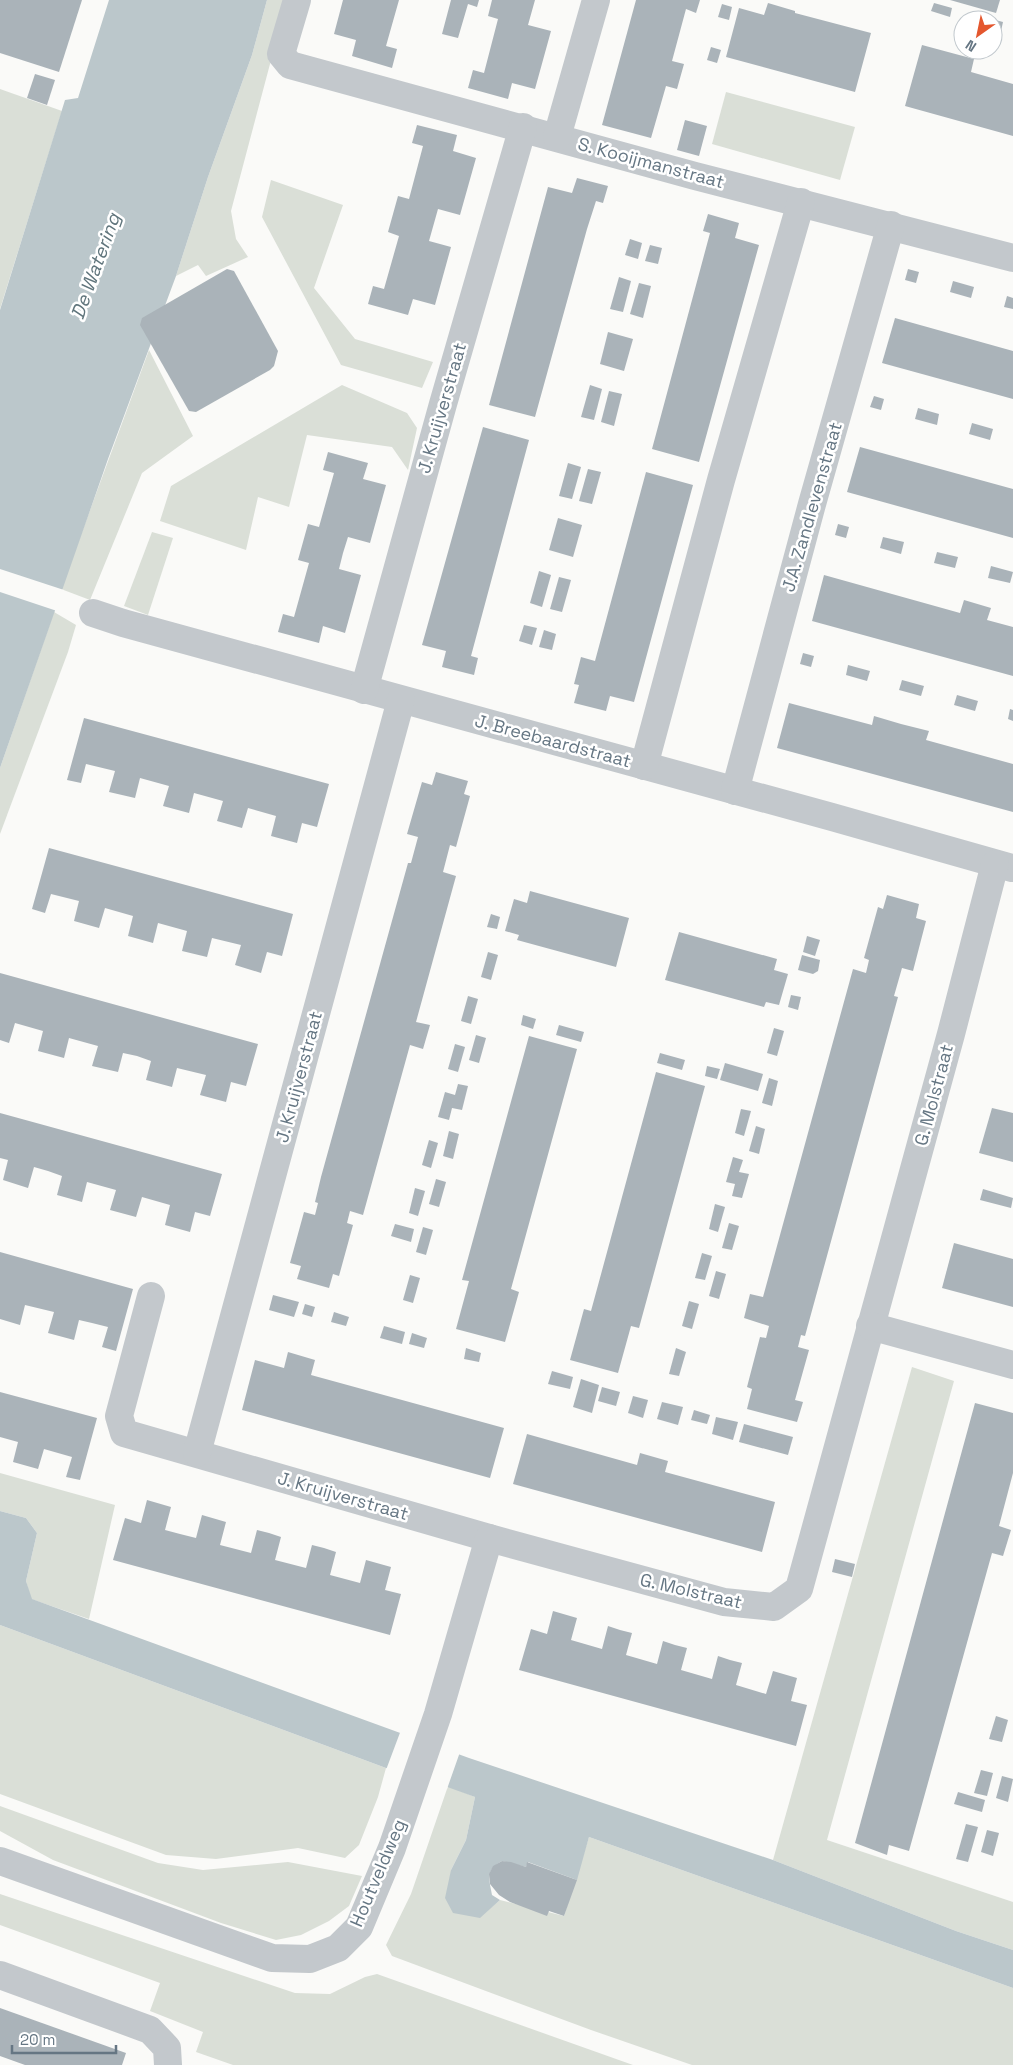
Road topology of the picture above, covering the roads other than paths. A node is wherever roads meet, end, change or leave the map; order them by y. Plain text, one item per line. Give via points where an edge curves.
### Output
1 (297, 0) edge
2 (596, 0) edge
3 (523, 127) junction
4 (557, 137) junction
5 (801, 202) junction
6 (892, 225) junction
7 (1013, 258) edge
8 (93, 613) dead end
9 (364, 690) junction
10 (401, 700) junction
11 (644, 766) junction
12 (735, 791) junction
13 (1004, 866) edge
14 (151, 1296) dead end
15 (870, 1326) junction
16 (1013, 1365) edge
17 (197, 1453) junction
18 (489, 1538) junction
19 (0, 1861) edge
20 (0, 1975) edge
21 (168, 2065) edge

1 - 3 street, S. Kooijmanstraat via 281,54 290,65
2 - 4 street
3 - 4 street, S. Kooijmanstraat
3 - 9 street, J. Kruijverstraat
4 - 5 street, S. Kooijmanstraat
5 - 6 street, S. Kooijmanstraat
5 - 11 street via 721,480
6 - 7 street, S. Kooijmanstraat
6 - 12 street, J.A. Zandlevenstraat via 814,495
8 - 9 street, J. Breebaardstraat
9 - 10 street, J. Breebaardstraat
10 - 11 street, J. Breebaardstraat
10 - 17 street, J. Kruijverstraat
11 - 12 street, J. Breebaardstraat
12 - 13 street, J. Breebaardstraat
13 - 15 street, G. Molstraat via 951,1034
14 - 17 street, J. Kruijverstraat via 119,1416 124,1433
15 - 16 street
15 - 18 street, G. Molstraat via 799,1589 774,1608 724,1602
17 - 18 street, J. Kruijverstraat
18 - 19 street, Houtveldweg via 438,1714 392,1848 359,1927 338,1948 310,1959 272,1958
20 - 21 street via 150,2030 167,2048

